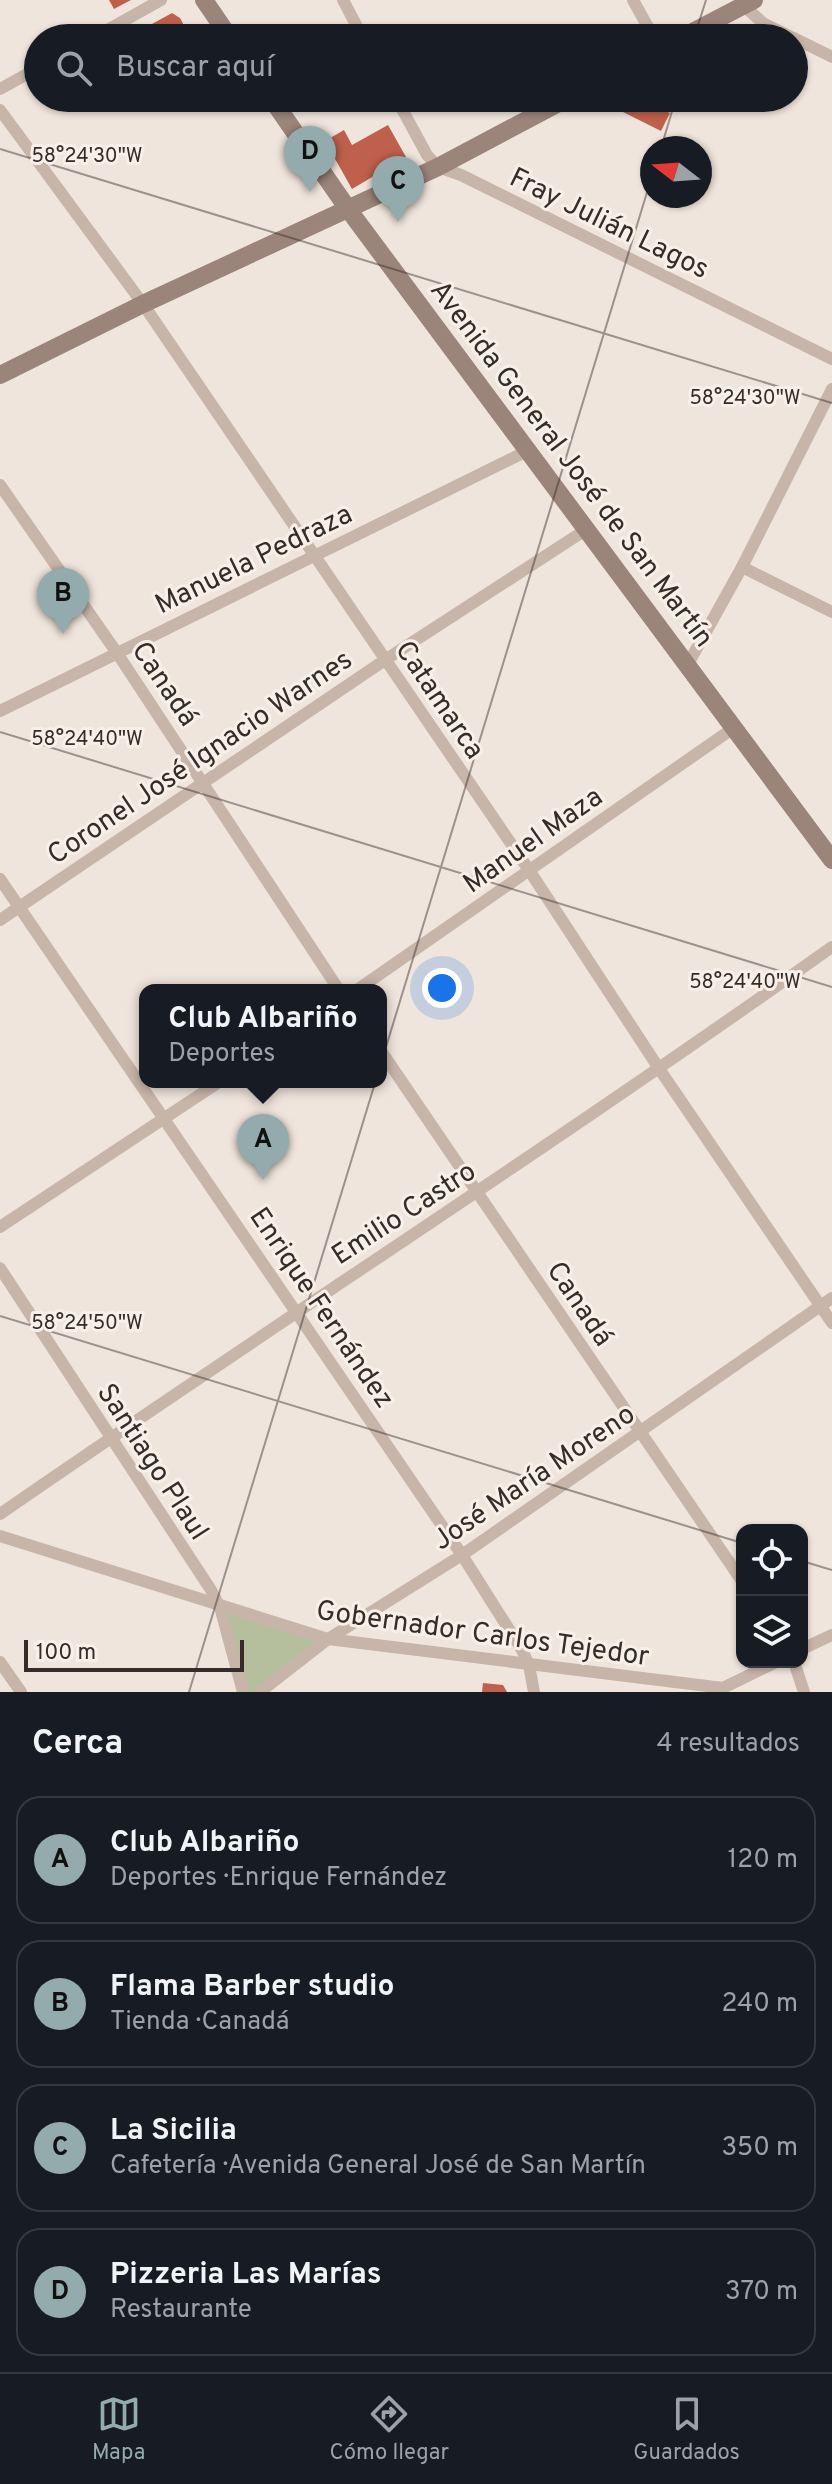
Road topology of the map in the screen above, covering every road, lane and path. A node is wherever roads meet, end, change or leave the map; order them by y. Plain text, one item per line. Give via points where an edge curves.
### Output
1 (161, 0) edge
2 (204, 0) edge
3 (343, 0) edge
4 (633, 0) edge
5 (749, 3) edge
6 (118, 24) edge
7 (220, 24) edge
8 (356, 24) edge
9 (646, 24) edge
10 (708, 24) edge
11 (765, 24) edge
12 (808, 45) edge
13 (832, 57) edge
14 (24, 76) edge
15 (0, 89) edge
16 (0, 110) edge
17 (281, 112) edge
18 (404, 112) edge
19 (542, 112) edge
20 (438, 167) junction
21 (348, 209) junction
22 (143, 304) junction
23 (832, 359) edge
24 (0, 375) edge
25 (832, 389) edge
26 (529, 450) junction
27 (0, 485) edge
28 (587, 529) junction
29 (314, 554) junction
30 (742, 567) junction
31 (832, 612) edge
32 (117, 653) junction
33 (385, 660) junction
34 (688, 664) junction
35 (0, 711) edge
36 (735, 727) junction
37 (203, 782) junction
38 (832, 860) edge
39 (529, 870) junction
40 (0, 879) edge
41 (19, 908) junction
42 (0, 920) edge
43 (832, 947) edge
44 (335, 984) edge
45 (366, 984) edge
46 (387, 1060) edge
47 (660, 1070) junction
48 (139, 1081) edge
49 (144, 1088) edge
50 (210, 1088) edge
51 (165, 1118) junction
52 (478, 1192) junction
53 (0, 1227) edge
54 (0, 1268) edge
55 (832, 1298) edge
56 (821, 1306) junction
57 (296, 1311) junction
58 (832, 1323) edge
59 (640, 1432) junction
60 (110, 1438) junction
61 (0, 1514) edge
62 (0, 1536) edge
63 (462, 1555) junction
64 (736, 1572) edge
65 (220, 1607) junction
66 (832, 1635) edge
67 (328, 1639) junction
68 (808, 1646) edge
69 (0, 1662) edge
70 (529, 1665) junction
71 (764, 1668) edge
72 (796, 1668) edge
73 (21, 1692) edge
74 (243, 1692) edge
75 (260, 1692) edge
76 (534, 1692) edge
77 (804, 1692) edge

1 - 6 street
2 - 7 main road
3 - 8 street
4 - 9 street
5 - 10 main road
5 - 11 street
12 - 13 street
14 - 15 street
16 - 22 street, Catamarca
17 - 21 main road, Avenida General José de San Martín
18 - 20 street
19 - 20 main road
20 - 21 main road
20 - 23 street, Fray Julián Lagos
21 - 22 main road
21 - 26 main road, Avenida General José de San Martín
22 - 24 main road
22 - 29 street, Catamarca
25 - 30 street
26 - 28 main road, Avenida General José de San Martín
26 - 29 street, Manuela Pedraza
27 - 32 street, Canadá
28 - 33 street, Coronel José Ignacio Warnes
28 - 34 main road, Avenida General José de San Martín
29 - 32 street, Manuela Pedraza
29 - 33 street, Catamarca
30 - 31 street
30 - 34 street
32 - 35 street, Manuela Pedraza
32 - 37 street, Canadá
33 - 37 street, Coronel José Ignacio Warnes
33 - 39 street, Catamarca
34 - 36 main road, Avenida General José de San Martín
36 - 38 main road, Avenida General José de San Martín
36 - 39 street, Manuel Maza
37 - 41 street, Coronel José Ignacio Warnes
37 - 44 street, Canadá
39 - 45 street, Manuel Maza
39 - 47 street, Catamarca
40 - 41 street, Enrique Fernández
41 - 42 street, Coronel José Ignacio Warnes
41 - 48 street, Enrique Fernández
43 - 47 street, Emilio Castro
46 - 52 street, Canadá
47 - 52 street, Emilio Castro
47 - 56 street, Catamarca
49 - 51 street, Enrique Fernández
50 - 51 street
51 - 53 street
51 - 57 street, Enrique Fernández
52 - 57 street, Emilio Castro
52 - 59 street, Canadá
54 - 60 street, Santiago Plaul
55 - 56 street, José María Moreno
56 - 58 street, Catamarca
56 - 59 street, José María Moreno
57 - 60 street, Emilio Castro
57 - 63 street, Enrique Fernández
59 - 63 street, José María Moreno
59 - 64 street, Canadá
60 - 61 street, Emilio Castro
60 - 65 street, Santiago Plaul
62 - 65 street, Gobernador Carlos Tejedor
63 - 67 street, José María Moreno
63 - 70 street, Enrique Fernández
65 - 67 street, Gobernador Carlos Tejedor
65 - 74 street, Santiago Plaul
66 - 68 street
67 - 70 street, Gobernador Carlos Tejedor
67 - 75 street, José María Moreno
69 - 73 street
70 - 71 street, Gobernador Carlos Tejedor via 723,1688
70 - 76 street, Enrique Fernández
72 - 77 street

